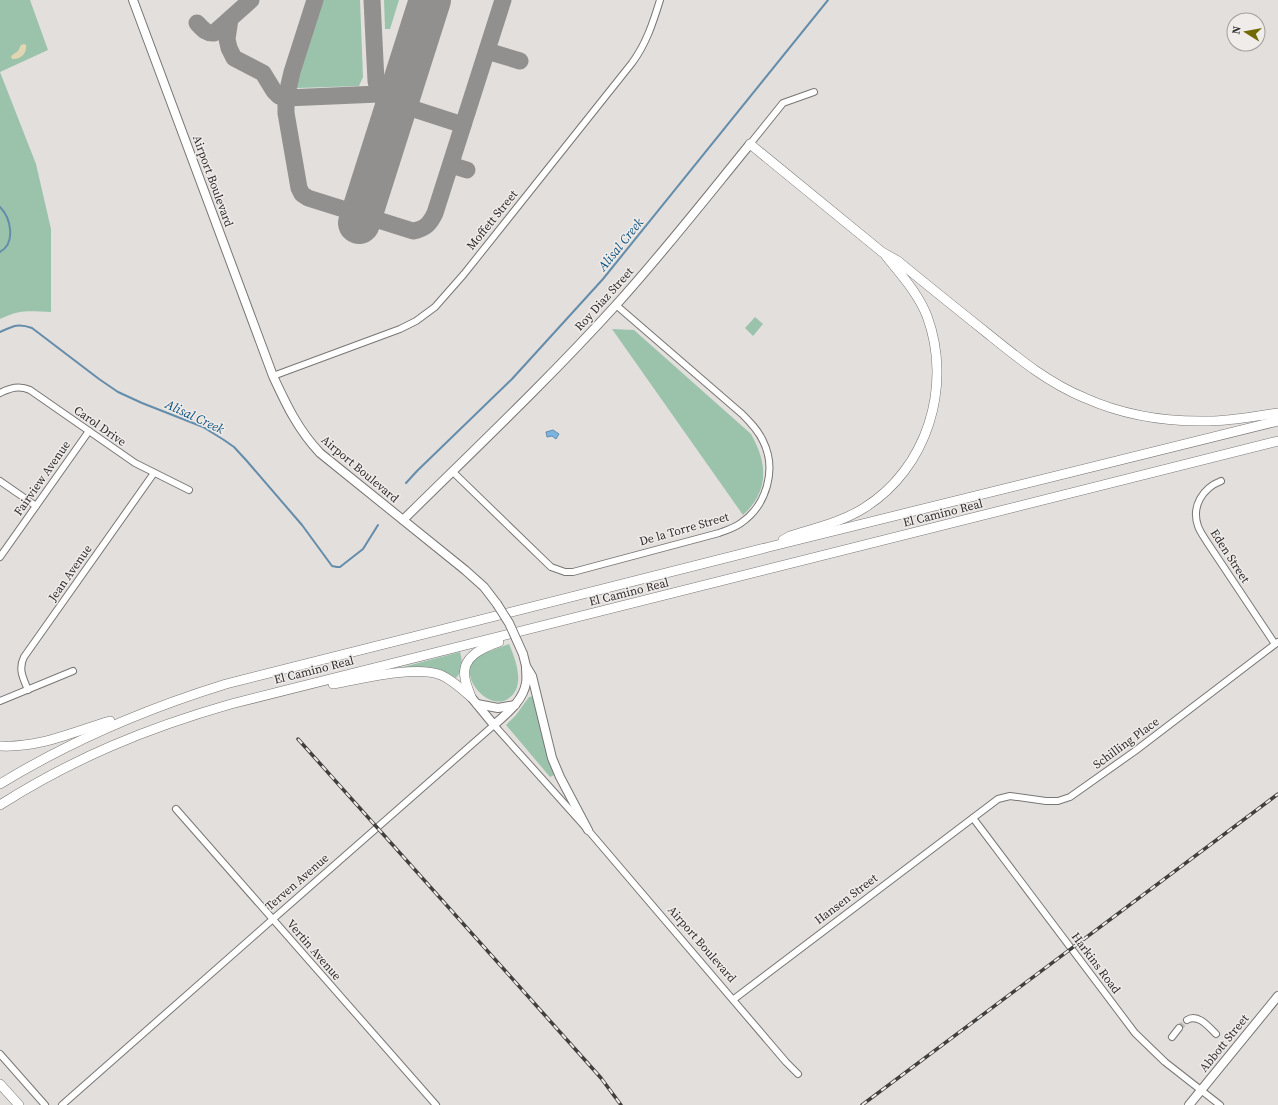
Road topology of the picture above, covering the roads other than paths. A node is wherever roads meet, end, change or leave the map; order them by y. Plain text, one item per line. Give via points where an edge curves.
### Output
1 (133, 0) edge
2 (660, 0) edge
3 (814, 92) dead end
4 (750, 144) junction
5 (882, 252) junction
6 (616, 305) junction
7 (273, 376) junction
8 (0, 393) edge
9 (1278, 412) edge
10 (1278, 421) edge
11 (89, 431) junction
12 (1278, 442) edge
13 (453, 472) junction
14 (154, 473) junction
15 (0, 481) edge
16 (1221, 481) dead end
17 (189, 490) dead end
18 (36, 506) junction
19 (403, 520) junction
20 (769, 547) junction
21 (0, 557) edge
22 (564, 620) junction
23 (1277, 643) edge
24 (526, 666) junction
25 (73, 671) dead end
26 (28, 690) junction
27 (273, 693) junction
28 (474, 700) junction
29 (0, 701) edge
30 (516, 705) junction
31 (148, 710) junction
32 (494, 726) junction
33 (0, 746) edge
34 (80, 760) junction
35 (0, 784) edge
36 (0, 805) edge
37 (176, 809) dead end
38 (0, 813) edge
39 (973, 818) junction
40 (588, 830) junction
41 (272, 918) junction
42 (1278, 996) edge
43 (734, 999) junction
44 (1187, 1020) dead end
45 (1179, 1028) tunnel mouth
46 (1216, 1034) dead end
47 (1172, 1037) dead end
48 (0, 1054) edge
49 (798, 1074) dead end
50 (0, 1084) edge
51 (1202, 1090) junction
52 (19, 1105) edge
53 (45, 1105) edge
54 (62, 1105) edge
55 (436, 1105) edge
56 (1189, 1105) edge
57 (1220, 1105) edge

1 - 7 main road, Airport Boulevard
2 - 7 street, Moffett Street via 649,33 632,63 464,274 435,306 423,317 400,329
3 - 4 street, Roy Diaz Street via 783,104
4 - 5 highway
4 - 6 main road, Roy Diaz Street
5 - 9 highway via 898,261 1042,376 1085,399 1126,412 1166,419 1210,421
5 - 20 highway via 920,301 933,339 937,388 926,432 904,471 874,502 846,518 790,536
6 - 13 main road, Roy Diaz Street via 517,410
6 - 13 street, De la Torre Street via 756,428 769,460 769,477 760,502 749,517 719,533 565,572 551,567
7 - 19 main road, Airport Boulevard via 289,410 308,440 332,464
8 - 11 street, Carol Drive via 15,388 27,389
10 - 20 highway, El Camino Real
11 - 14 street, Carol Drive
11 - 18 street, Fairview Avenue
12 - 22 highway, El Camino Real
13 - 19 main road, Roy Diaz Street
14 - 17 street, Carol Drive
14 - 26 street, Jean Avenue via 24,658 21,671
15 - 18 street
16 - 23 street, Eden Street via 1208,487 1200,499 1196,512 1198,527
18 - 21 street, Fairview Avenue
19 - 24 main road, Airport Boulevard, bridge via 484,587 509,623
20 - 31 highway, El Camino Real via 261,675
22 - 27 highway, El Camino Real
22 - 28 highway via 486,646 473,655 465,669 465,677
23 - 39 street, Schilling Place via 1070,797 1046,801 1010,796 998,799
24 - 30 main road, Terven Avenue via 526,683
24 - 40 main road, Airport Boulevard via 532,676 552,758
25 - 26 street
26 - 29 street
27 - 28 highway via 418,672 439,674
27 - 34 highway, El Camino Real via 155,728
28 - 30 main road via 498,708
28 - 32 main road
30 - 32 main road, Terven Avenue
31 - 33 highway via 46,742
31 - 35 highway, El Camino Real via 72,744
32 - 40 street, Airport Boulevard
32 - 41 street, Terven Avenue
34 - 36 highway, El Camino Real
34 - 38 highway
37 - 41 street, Vertin Avenue
39 - 43 street, Hansen Street
39 - 51 street, Harkins Road via 1135,1033 1165,1062
40 - 43 street, Airport Boulevard
41 - 54 street, Terven Avenue
41 - 55 street, Vertin Avenue
42 - 51 main road, Abbott Street
43 - 49 street, Airport Boulevard
44 - 46 street via 1198,1018
45 - 47 street
48 - 53 street
50 - 52 highway
51 - 56 main road, Abbott Street
51 - 57 street, Harkins Road

